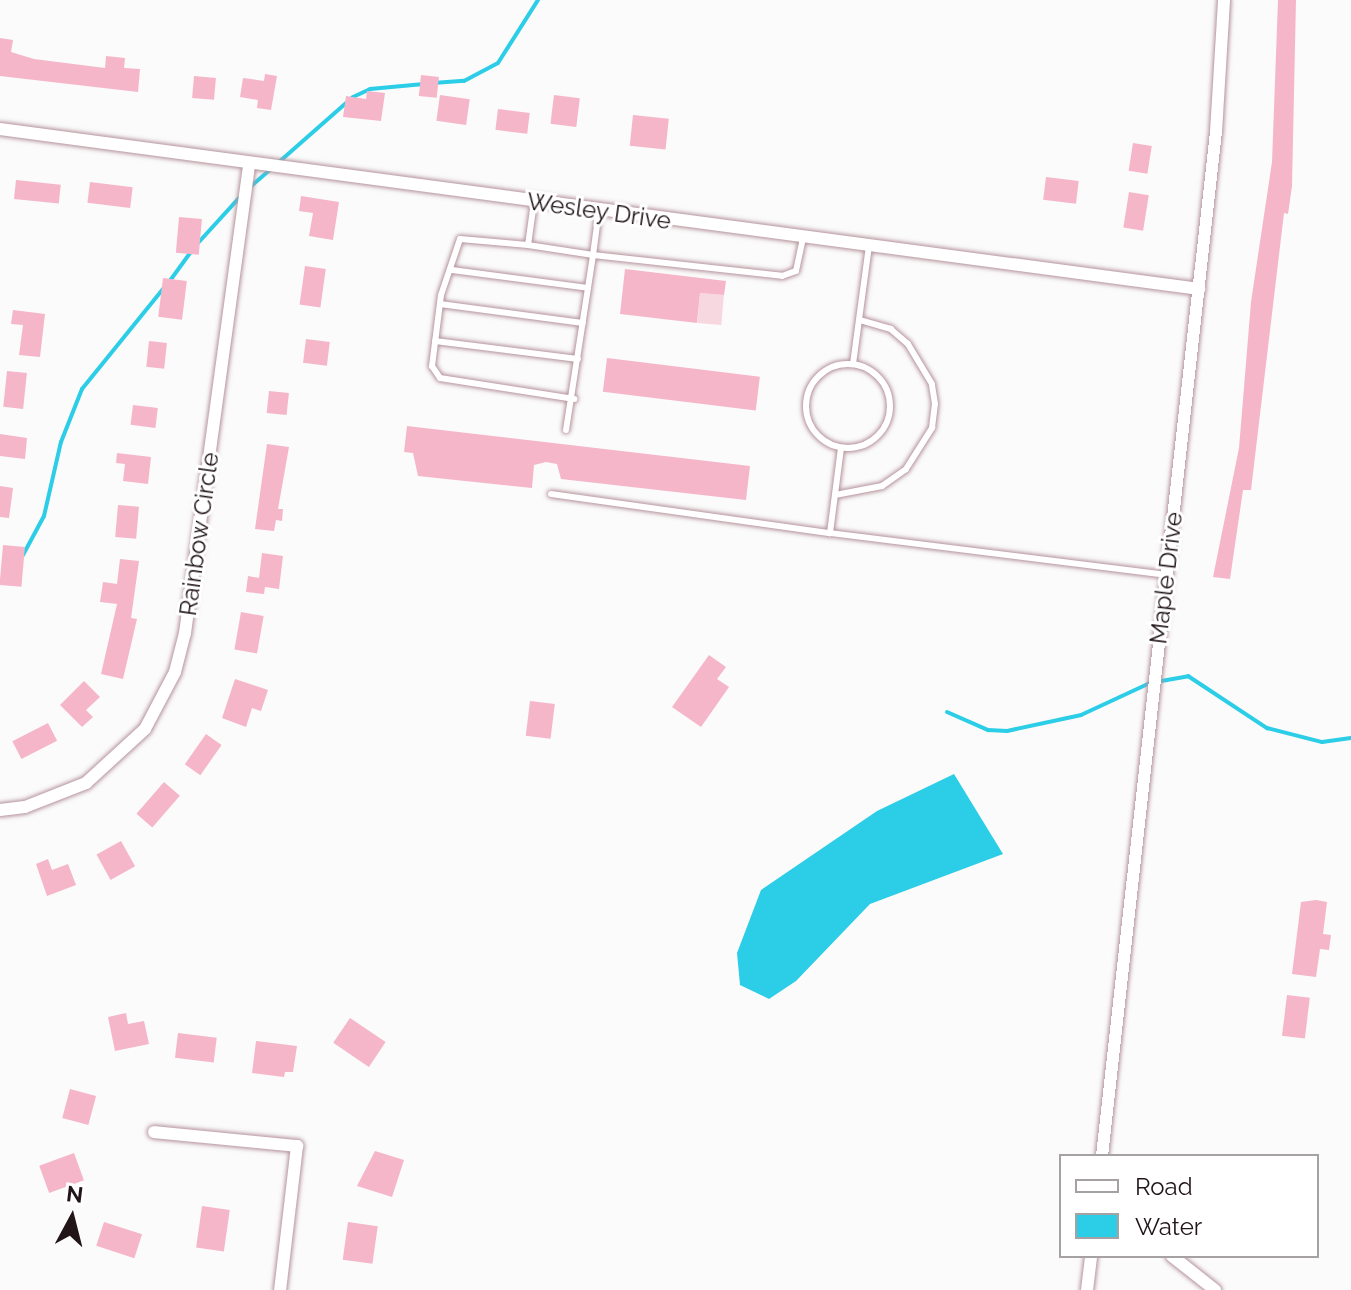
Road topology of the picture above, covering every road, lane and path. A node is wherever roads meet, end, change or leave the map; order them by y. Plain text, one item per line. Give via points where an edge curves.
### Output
1 (1224, 0) edge
2 (0, 129) edge
3 (249, 163) junction
4 (534, 202) junction
5 (599, 210) junction
6 (803, 238) junction
7 (528, 245) junction
8 (869, 246) junction
9 (593, 255) junction
10 (452, 270) junction
11 (588, 288) junction
12 (1199, 289) junction
13 (440, 304) junction
14 (860, 320) junction
15 (583, 323) junction
16 (435, 341) junction
17 (578, 359) junction
18 (853, 364) junction
19 (574, 399) junction
20 (566, 430) dead end
21 (841, 448) junction
22 (551, 494) dead end
23 (835, 495) junction
24 (830, 533) junction
25 (1166, 575) junction
26 (0, 810) edge
27 (154, 1132) dead end
28 (1102, 1154) edge
29 (1091, 1258) edge
30 (1174, 1258) edge
31 (1212, 1289) edge
32 (280, 1290) edge
33 (1087, 1290) edge

1 - 12 street, Maple Drive
2 - 3 street, Wesley Drive
3 - 4 street, Wesley Drive
3 - 26 street, Rainbow Circle via 185,633 175,672 145,729 86,783 25,807
4 - 5 street, Wesley Drive
4 - 7 lane
5 - 6 street, Wesley Drive
5 - 9 lane
6 - 8 street, Wesley Drive
6 - 9 lane via 796,271 782,276
7 - 9 lane
7 - 10 lane via 460,239
8 - 12 street, Wesley Drive
8 - 14 lane
9 - 11 lane
10 - 11 lane
10 - 13 lane
11 - 15 lane
12 - 25 street, Maple Drive
13 - 15 lane
13 - 16 lane
14 - 18 lane
14 - 23 lane via 891,329 908,344 932,384 932,428 906,469 882,486
15 - 17 lane
16 - 17 lane
16 - 19 lane via 432,366 440,378
17 - 19 lane
18 - 21 lane via 825,370 807,393 808,422 827,444
18 - 21 lane via 886,386 890,413 868,444
19 - 20 lane
21 - 23 lane
22 - 24 lane
23 - 24 lane
24 - 25 lane
25 - 28 street, Maple Drive
27 - 32 street via 297,1146
29 - 33 street
30 - 31 street

